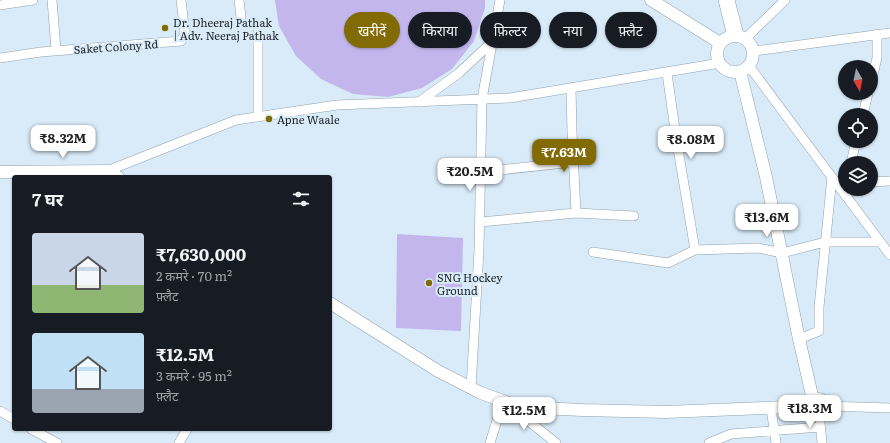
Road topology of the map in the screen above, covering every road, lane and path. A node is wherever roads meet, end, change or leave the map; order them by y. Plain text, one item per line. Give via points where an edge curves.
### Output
1 (33, 0) edge
2 (52, 0) edge
3 (181, 0) edge
4 (239, 0) edge
5 (500, 0) edge
6 (651, 0) edge
7 (723, 0) edge
8 (730, 0) edge
9 (785, 0) edge
10 (0, 5) edge
11 (498, 12) edge
12 (241, 17) dead end
13 (258, 32) dead end
14 (890, 33) edge
15 (877, 34) junction
16 (739, 36) junction
17 (720, 43) junction
18 (486, 48) edge
19 (492, 48) edge
20 (56, 50) junction
21 (754, 50) junction
22 (0, 58) edge
23 (877, 60) edge
24 (720, 63) junction
25 (745, 69) junction
26 (667, 73) junction
27 (571, 88) junction
28 (482, 99) junction
29 (419, 102) junction
30 (258, 117) junction
31 (574, 162) junction
32 (107, 171) junction
33 (0, 172) edge
34 (481, 172) junction
35 (114, 175) edge
36 (838, 180) edge
37 (890, 181) edge
38 (878, 182) edge
39 (849, 196) edge
40 (576, 213) junction
41 (634, 216) dead end
42 (480, 222) junction
43 (826, 242) junction
44 (880, 242) junction
45 (695, 250) junction
46 (593, 252) dead end
47 (782, 253) junction
48 (890, 255) edge
49 (332, 304) edge
50 (799, 338) junction
51 (471, 388) junction
52 (506, 402) junction
53 (817, 406) junction
54 (771, 408) junction
55 (890, 408) edge
56 (0, 411) edge
57 (12, 418) edge
58 (820, 427) junction
59 (35, 431) edge
60 (187, 431) edge
61 (774, 431) junction
62 (57, 443) edge
63 (179, 443) edge
64 (490, 443) edge
65 (556, 443) edge
66 (709, 443) edge
67 (776, 443) edge
68 (822, 443) edge

1 - 10 street
2 - 20 street
3 - 20 street, Saket Colony Rd via 185,34 181,42
4 - 12 street
5 - 11 street
6 - 17 street
7 - 16 street
8 - 16 street
9 - 16 street
13 - 30 street
14 - 15 street
15 - 21 street
15 - 23 street
16 - 17 street via 725,38
16 - 21 street via 751,43
17 - 24 street via 717,57
18 - 29 street via 459,73
19 - 28 street
20 - 22 street, Saket Colony Rd
21 - 25 street via 753,59
24 - 25 street via 732,72
24 - 26 street
25 - 36 street
25 - 47 street
26 - 27 street
26 - 45 street
27 - 28 street via 510,98
27 - 31 street
28 - 29 street
28 - 34 street
29 - 30 street via 337,106
30 - 32 street via 236,120
31 - 34 street
31 - 40 street
32 - 33 street
32 - 35 street
34 - 42 street
36 - 43 street
37 - 38 street
39 - 44 street
40 - 41 street
40 - 42 street
42 - 51 street
43 - 44 street
43 - 47 street
43 - 50 street via 819,331
44 - 48 street
45 - 46 street via 668,262
45 - 47 street via 758,248
47 - 50 street
49 - 51 street via 438,371
50 - 53 street
51 - 52 street
52 - 54 street via 520,407 666,412
52 - 64 street
52 - 65 street
53 - 54 street
53 - 55 street
53 - 58 street
54 - 61 street
56 - 57 street
58 - 61 street
58 - 68 street
59 - 62 street
60 - 63 street
61 - 66 street via 731,434
61 - 67 street

